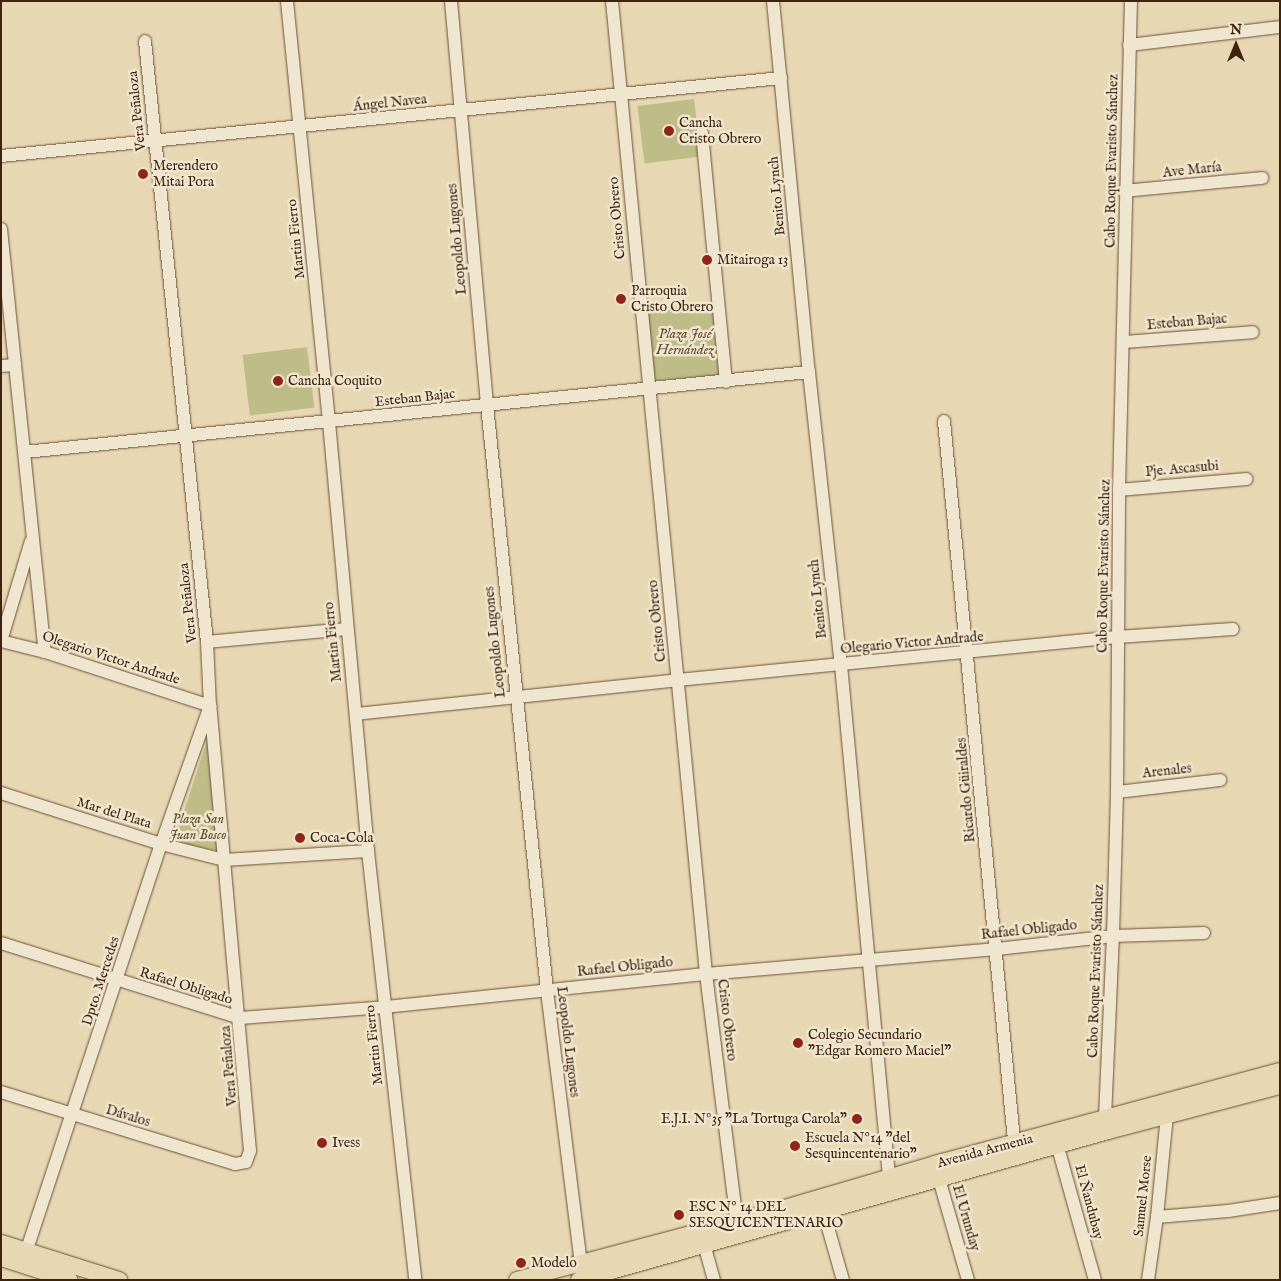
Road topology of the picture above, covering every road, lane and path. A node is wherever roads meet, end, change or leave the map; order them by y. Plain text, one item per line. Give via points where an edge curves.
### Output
1 (287, 1) edge
2 (451, 1) edge
3 (612, 1) edge
4 (774, 1) edge
5 (1131, 1) edge
6 (1279, 27) edge
7 (145, 41) dead end
8 (1129, 45) junction
9 (781, 78) junction
10 (621, 94) junction
11 (461, 110) junction
12 (300, 128) junction
13 (702, 133) dead end
14 (155, 141) junction
15 (1, 156) edge
16 (1262, 178) dead end
17 (1124, 192) junction
18 (1, 229) edge
19 (1253, 332) dead end
20 (1124, 342) junction
21 (15, 365) junction
22 (1, 366) edge
23 (809, 372) junction
24 (726, 382) junction
25 (648, 389) junction
26 (487, 405) junction
27 (944, 421) dead end
28 (329, 422) junction
29 (185, 437) junction
30 (25, 452) junction
31 (1247, 479) dead end
32 (1119, 490) junction
33 (33, 535) junction
34 (346, 629) junction
35 (1233, 629) dead end
36 (1117, 637) junction
37 (1, 641) edge
38 (207, 642) junction
39 (45, 652) junction
40 (968, 653) junction
41 (841, 665) junction
42 (678, 680) junction
43 (516, 698) junction
44 (210, 706) junction
45 (356, 714) junction
46 (1220, 780) dead end
47 (1117, 792) junction
48 (1, 793) edge
49 (161, 844) junction
50 (368, 851) junction
51 (224, 860) junction
52 (1204, 932) dead end
53 (1113, 936) junction
54 (1, 943) edge
55 (997, 949) junction
56 (869, 960) junction
57 (706, 974) junction
58 (118, 980) junction
59 (546, 991) junction
60 (385, 1006) junction
61 (240, 1018) junction
62 (1280, 1071) edge
63 (1280, 1086) edge
64 (1, 1092) edge
65 (1165, 1108) junction
66 (73, 1116) junction
67 (1107, 1124) junction
68 (1056, 1139) junction
69 (1015, 1150) junction
70 (246, 1162) joint
71 (937, 1172) junction
72 (892, 1185) junction
73 (1280, 1204) edge
74 (822, 1205) junction
75 (1157, 1218) junction
76 (741, 1228) junction
77 (702, 1239) junction
78 (1, 1243) edge
79 (1, 1258) edge
80 (24, 1258) junction
81 (584, 1275) edge
82 (110, 1278) edge
83 (70, 1280) edge
84 (416, 1280) edge
85 (518, 1280) edge
86 (714, 1280) edge
87 (843, 1280) edge
88 (968, 1280) edge
89 (1095, 1280) edge
90 (1148, 1280) edge

1 - 12 street, Martin Fierro
2 - 11 street, Leopoldo Lugones
3 - 10 street, Cristo Obrero
4 - 9 street, Benito Lynch
5 - 8 street, Cabo Roque Evaristo Sánchez
6 - 8 street
7 - 14 street, Vera Peñaloza
8 - 17 street, Cabo Roque Evaristo Sánchez
9 - 10 street, Ángel Navea
9 - 23 street, Benito Lynch
10 - 11 street, Ángel Navea
10 - 25 street, Cristo Obrero
11 - 12 street, Ángel Navea
11 - 26 street, Leopoldo Lugones
12 - 14 street, Ángel Navea
12 - 28 street, Martin Fierro
13 - 24 street
14 - 15 street, Ángel Navea
14 - 29 street, Vera Peñaloza
16 - 17 street, Ave María
17 - 20 street, Cabo Roque Evaristo Sánchez
18 - 21 street
19 - 20 street, Esteban Bajac
20 - 32 street, Cabo Roque Evaristo Sánchez
21 - 22 street
21 - 30 street
23 - 24 street, Esteban Bajac
23 - 41 street, Benito Lynch
24 - 25 street, Esteban Bajac
25 - 26 street, Esteban Bajac
25 - 42 street, Cristo Obrero
26 - 28 street, Esteban Bajac
26 - 43 street, Leopoldo Lugones
27 - 40 street, Ricardo Güiraldes
28 - 29 street, Esteban Bajac
28 - 34 street, Martin Fierro
29 - 30 street, Esteban Bajac
29 - 38 street, Vera Peñaloza
30 - 33 street
31 - 32 street, Pje. Ascasubi
32 - 36 street, Cabo Roque Evaristo Sánchez
33 - 37 street
33 - 39 street
34 - 38 street
34 - 45 street, Martin Fierro
35 - 36 street, Olegario Victor Andrade
36 - 40 street, Olegario Victor Andrade
36 - 47 street, Cabo Roque Evaristo Sánchez
37 - 39 street, Olegario Victor Andrade
38 - 44 street, Vera Peñaloza
39 - 44 street, Olegario Victor Andrade
40 - 41 street, Olegario Victor Andrade
40 - 55 street, Ricardo Güiraldes
41 - 42 street, Olegario Victor Andrade
41 - 56 street, Benito Lynch
42 - 43 street, Olegario Victor Andrade
42 - 57 street, Cristo Obrero
43 - 45 street, Olegario Victor Andrade
43 - 59 street, Leopoldo Lugones
44 - 49 street, Dpto. Mercedes
44 - 51 street, Vera Peñaloza
45 - 50 street, Martin Fierro
46 - 47 street, Arenales
47 - 53 street, Cabo Roque Evaristo Sánchez
48 - 49 street, Mar del Plata
49 - 51 street, Mar del Plata
49 - 58 street, Dpto. Mercedes
50 - 51 street, Mar del Plata
50 - 60 street, Martin Fierro
51 - 61 street, Vera Peñaloza
52 - 53 street, Rafael Obligado
53 - 55 street, Rafael Obligado
53 - 67 street, Cabo Roque Evaristo Sánchez
54 - 58 street, Rafael Obligado
55 - 56 street, Rafael Obligado
55 - 69 street, Ricardo Güiraldes
56 - 57 street, Rafael Obligado
56 - 72 street, Benito Lynch
57 - 59 street, Rafael Obligado
57 - 76 street, Cristo Obrero
58 - 61 street, Rafael Obligado
58 - 66 street, Dpto. Mercedes
59 - 60 street, Rafael Obligado
59 - 81 street, Leopoldo Lugones
60 - 61 street, Rafael Obligado
60 - 84 street, Martin Fierro
61 - 70 street, Vera Peñaloza via 250,1150
62 - 65 main road, Avenida Armenia
63 - 65 main road, Avenida Armenia
64 - 66 street, Dávalos
65 - 67 main road, Avenida Armenia
65 - 75 street, Samuel Morse
66 - 70 street, Dávalos via 235,1164
66 - 80 street, Dpto. Mercedes
67 - 68 main road, Avenida Armenia
68 - 69 main road, Avenida Armenia
68 - 89 street, El Ñandubay
69 - 71 main road, Avenida Armenia
71 - 72 main road, Avenida Armenia
71 - 88 street, El Urunday
72 - 74 main road, Avenida Armenia
73 - 75 street
74 - 76 main road, Avenida Armenia
74 - 87 street
75 - 90 street, Samuel Morse
76 - 77 main road, Avenida Armenia
77 - 81 main road, Avenida Armenia
77 - 86 street
78 - 80 main road
79 - 80 main road
80 - 82 main road
80 - 83 main road
81 - 85 main road, Avenida Armenia

